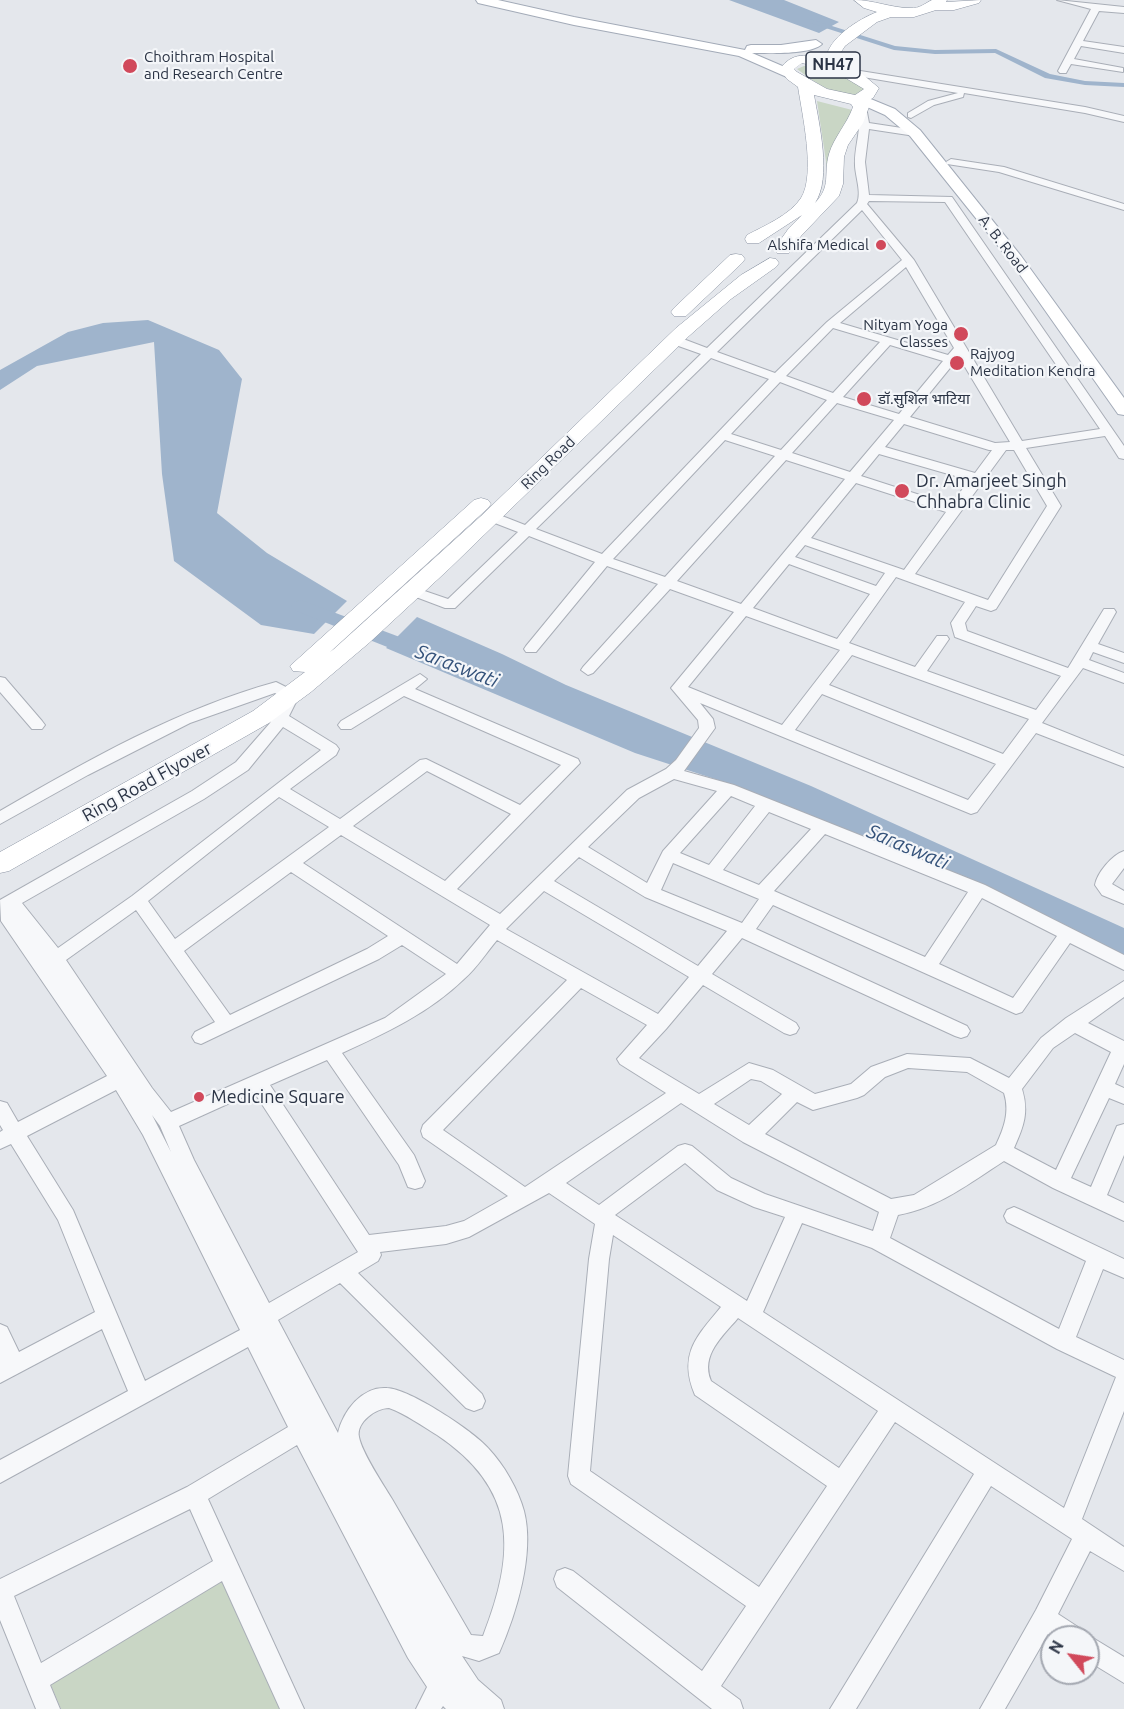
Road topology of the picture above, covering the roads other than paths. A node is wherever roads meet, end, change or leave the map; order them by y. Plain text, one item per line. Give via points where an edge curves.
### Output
1 (482, 0) edge
2 (507, 0) edge
3 (974, 0) edge
4 (1061, 0) edge
5 (862, 1) edge
6 (938, 3) edge
7 (1096, 8) junction
8 (1124, 10) edge
9 (906, 12) junction
10 (852, 26) junction
11 (820, 42) junction
12 (1079, 43) junction
13 (751, 49) junction
14 (1124, 50) edge
15 (799, 59) junction
16 (833, 65) junction
17 (1120, 70) dead end
18 (848, 72) junction
19 (789, 74) junction
20 (805, 86) junction
21 (960, 95) junction
22 (864, 96) junction
23 (911, 115) junction
24 (1124, 119) edge
25 (865, 124) junction
26 (1124, 124) edge
27 (915, 133) junction
28 (951, 162) junction
29 (967, 198) junction
30 (948, 199) junction
31 (863, 201) junction
32 (1124, 207) edge
33 (753, 239) junction
34 (777, 256) junction
35 (736, 259) junction
36 (908, 260) junction
37 (831, 324) junction
38 (674, 340) junction
39 (887, 341) junction
40 (960, 348) junction
41 (711, 353) junction
42 (950, 359) junction
43 (776, 379) junction
44 (1124, 390) edge
45 (834, 398) junction
46 (1124, 410) edge
47 (904, 419) junction
48 (1107, 432) junction
49 (723, 435) junction
50 (1009, 447) junction
51 (877, 449) junction
52 (783, 455) junction
53 (1124, 455) edge
54 (852, 476) junction
55 (977, 478) junction
56 (956, 511) junction
57 (492, 517) junction
58 (526, 532) junction
59 (801, 539) junction
60 (785, 558) junction
61 (604, 560) junction
62 (901, 573) junction
63 (666, 583) junction
64 (413, 591) junction
65 (878, 592) junction
66 (973, 600) junction
67 (742, 610) junction
68 (1109, 612) dead end
69 (942, 639) dead end
70 (339, 646) junction
71 (1090, 646) junction
72 (844, 647) junction
73 (531, 649) dead end
74 (1124, 658) edge
75 (1080, 662) junction
76 (588, 670) dead end
77 (918, 673) junction
78 (1070, 674) junction
79 (1124, 678) edge
80 (420, 679) dead end
81 (0, 682) edge
82 (679, 688) junction
83 (821, 688) junction
84 (405, 690) junction
85 (284, 691) junction
86 (280, 718) junction
87 (1037, 721) junction
88 (346, 724) dead end
89 (37, 725) dead end
90 (785, 732) junction
91 (1004, 761) junction
92 (1124, 762) edge
93 (677, 769) junction
94 (278, 789) junction
95 (728, 789) junction
96 (766, 804) junction
97 (3, 811) edge
98 (522, 813) junction
99 (822, 827) junction
100 (339, 828) junction
101 (578, 849) junction
102 (0, 850) edge
103 (669, 855) junction
104 (1124, 857) edge
105 (291, 863) junction
106 (0, 864) edge
107 (712, 872) junction
108 (542, 882) junction
109 (979, 889) junction
110 (446, 890) junction
111 (651, 893) junction
112 (766, 895) junction
113 (1124, 898) edge
114 (138, 900) junction
115 (3, 905) edge
116 (498, 927) junction
117 (742, 930) junction
118 (1067, 935) junction
119 (401, 937) junction
120 (174, 949) junction
121 (56, 958) junction
122 (1124, 963) edge
123 (928, 966) junction
124 (459, 974) junction
125 (699, 975) junction
126 (580, 978) junction
127 (1124, 988) edge
128 (1072, 1023) junction
129 (227, 1024) junction
130 (660, 1024) junction
131 (790, 1028) dead end
132 (961, 1031) dead end
133 (201, 1037) dead end
134 (1123, 1049) edge
135 (330, 1050) junction
136 (119, 1079) junction
137 (258, 1082) junction
138 (1012, 1088) junction
139 (1105, 1088) junction
140 (682, 1092) junction
141 (795, 1092) junction
142 (1124, 1096) edge
143 (699, 1104) junction
144 (0, 1108) edge
145 (168, 1122) junction
146 (1124, 1132) edge
147 (7, 1136) edge
148 (750, 1136) junction
149 (1003, 1151) junction
150 (415, 1181) dead end
151 (1060, 1182) junction
152 (550, 1183) junction
153 (523, 1196) junction
154 (1096, 1199) junction
155 (890, 1208) junction
156 (797, 1212) junction
157 (1124, 1212) edge
158 (1014, 1216) dead end
159 (603, 1218) junction
160 (879, 1242) junction
161 (364, 1245) junction
162 (1098, 1256) junction
163 (1124, 1269) edge
164 (341, 1272) junction
165 (743, 1310) junction
166 (107, 1316) junction
167 (262, 1325) junction
168 (0, 1334) edge
169 (1064, 1342) junction
170 (7, 1369) edge
171 (1124, 1370) edge
172 (1124, 1383) edge
173 (140, 1395) junction
174 (474, 1401) dead end
175 (893, 1407) junction
176 (301, 1431) junction
177 (988, 1471) junction
178 (0, 1472) edge
179 (842, 1483) junction
180 (363, 1489) junction
181 (195, 1495) junction
182 (1077, 1529) junction
183 (1124, 1560) edge
184 (226, 1566) junction
185 (565, 1579) dead end
186 (0, 1591) edge
187 (762, 1603) junction
188 (1044, 1618) junction
189 (1055, 1625) edge
190 (1100, 1655) edge
191 (1124, 1671) edge
192 (35, 1680) junction
193 (440, 1686) junction
194 (705, 1688) junction
195 (996, 1707) edge
196 (48, 1709) edge
197 (292, 1709) edge
198 (428, 1709) edge
199 (463, 1709) edge
200 (492, 1709) edge
201 (731, 1709) edge
202 (842, 1709) edge

1 - 19 main road via 742,53
2 - 13 main road
3 - 6 highway via 954,6
4 - 7 street
5 - 9 highway via 882,10
5 - 10 highway
6 - 9 highway
7 - 8 street
7 - 12 street
9 - 10 highway via 881,15
10 - 11 highway
10 - 16 highway via 834,52
11 - 13 main road via 781,49
11 - 15 highway
12 - 14 street
12 - 17 street via 1066,66
13 - 15 main road
15 - 16 highway, NH47
15 - 19 highway, NH47 via 789,65
16 - 18 highway, NH47
18 - 22 highway, NH47
18 - 24 street
19 - 20 highway, NH47
20 - 22 highway, NH47 via 842,98
20 - 33 highway via 816,171 810,198
21 - 22 street
21 - 23 street via 931,103
21 - 26 street
22 - 23 main road, A. B. Road
22 - 25 street
22 - 27 main road, A. B. Road
22 - 34 highway, Ring Road via 855,123 838,151 831,196
23 - 28 main road, A. B. Road
25 - 27 street
25 - 31 street via 860,149
27 - 29 main road, A. B. Road
28 - 32 street via 1000,169
28 - 44 main road, A. B. Road
29 - 30 street
29 - 46 main road, A. B. Road
30 - 31 street
30 - 48 street
31 - 36 street
31 - 41 street
33 - 34 highway via 771,241
33 - 35 highway, Ring Road via 734,245 731,252
34 - 35 highway via 756,264
34 - 38 highway, Ring Road via 740,282
35 - 70 highway, Ring Road via 478,507 371,602
36 - 37 street
36 - 40 street
37 - 39 street
37 - 43 street
38 - 41 street
38 - 57 highway, Ring Road
39 - 42 street
39 - 45 street
40 - 42 street
40 - 50 street
41 - 43 street
41 - 58 street
42 - 47 street
43 - 45 street
43 - 49 street
45 - 47 street
45 - 52 street
47 - 50 street via 994,447
47 - 51 street
48 - 50 street
48 - 53 street
49 - 52 street
49 - 61 street
50 - 55 street
50 - 66 street via 1054,506 991,606
51 - 54 street
51 - 55 street
52 - 54 street
52 - 63 street
54 - 56 street
54 - 59 street
55 - 56 street
56 - 62 street
57 - 58 street
57 - 64 highway, Ring Road
58 - 61 street
58 - 64 street via 450,605
59 - 60 street
59 - 62 street
60 - 65 street
60 - 67 street
61 - 63 street
61 - 73 street
62 - 65 street
62 - 66 street
63 - 67 street
63 - 76 street
64 - 70 highway, Ring Road
65 - 72 street
66 - 78 street via 958,623 960,634
67 - 72 street
67 - 82 street
68 - 71 street
69 - 77 street
70 - 85 highway, Ring Road
71 - 74 street
71 - 75 street
72 - 77 street
72 - 83 street
75 - 78 street
75 - 79 street
77 - 87 street
78 - 87 street
80 - 84 street
81 - 89 street
82 - 90 street
82 - 93 street via 705,719 707,728
83 - 90 street
83 - 91 street
84 - 88 street
84 - 98 street via 572,763
85 - 86 street
85 - 97 street via 185,719
85 - 102 highway, Ring Road Flyover
85 - 106 highway, Ring Road Flyover via 261,717
86 - 94 street via 331,749
86 - 115 street via 242,766
87 - 91 street
87 - 92 street
90 - 91 street via 971,808
93 - 95 street
93 - 101 street via 633,794
94 - 100 street
94 - 114 street
95 - 96 street
95 - 103 street
96 - 99 street
96 - 107 street
98 - 100 street via 426,764
98 - 110 street
99 - 109 street
99 - 112 street
100 - 105 street
100 - 110 street
101 - 108 street
101 - 111 street
103 - 107 street
103 - 111 street
104 - 113 street via 1103,885
105 - 119 street
105 - 120 street
107 - 112 street
108 - 116 street
108 - 125 street
109 - 118 street
109 - 123 street
110 - 116 street
111 - 117 street
112 - 117 street
112 - 123 street
114 - 120 street
114 - 121 street
115 - 121 street via 19,909
115 - 136 street
116 - 124 street
116 - 126 street
117 - 125 street
117 - 132 street
118 - 122 street
118 - 123 street via 1016,1007
119 - 124 street
119 - 129 street
120 - 129 street
121 - 145 street
124 - 135 street via 391,1023
125 - 130 street
125 - 131 street
126 - 130 street
126 - 153 street via 430,1131
127 - 128 street
128 - 134 street
128 - 138 street via 1040,1051
129 - 133 street
130 - 140 street via 626,1059
134 - 139 street
135 - 137 street
135 - 150 street via 408,1161
136 - 147 street
136 - 167 street
137 - 145 street
137 - 161 street
138 - 141 street via 970,1065 907,1061 878,1072 857,1090 813,1102
138 - 149 street via 1018,1106
139 - 142 street
139 - 151 street
140 - 143 street
140 - 152 street
141 - 143 street via 766,1075 749,1071
141 - 148 street
143 - 148 street
144 - 147 street
145 - 167 street
146 - 154 street
147 - 166 street via 66,1216
148 - 155 street
149 - 151 street
149 - 155 street via 944,1190 917,1203
151 - 154 street
152 - 153 street
152 - 159 street
153 - 161 street via 458,1232
154 - 157 street
155 - 160 street
156 - 159 street via 724,1184 686,1152
156 - 160 street
156 - 165 street
158 - 162 street
159 - 165 street
159 - 187 street via 579,1476
160 - 169 street
161 - 164 street via 370,1255
162 - 163 street
162 - 169 street
164 - 167 street
164 - 174 street
165 - 175 street
165 - 179 street via 705,1343 696,1360 698,1380 703,1388
166 - 170 street
166 - 173 street
167 - 173 street
167 - 176 street
167 - 180 street
168 - 170 street
169 - 171 street
172 - 182 street
173 - 178 street
175 - 177 street
175 - 179 street
176 - 181 street
176 - 193 street via 416,1650
177 - 182 street
177 - 202 street
179 - 187 street
180 - 180 street via 464,1645 479,1649 491,1646 505,1608 514,1550 513,1511 477,1452 405,1404 391,1397 378,1399 362,1408 348,1431
180 - 200 street via 424,1622 470,1688
181 - 184 street
181 - 186 street
182 - 183 street
182 - 188 street
184 - 192 street
184 - 197 street
185 - 194 street
186 - 192 street
187 - 194 street
188 - 189 street
188 - 195 street
190 - 191 street
192 - 196 street
193 - 198 street
193 - 199 street
194 - 201 street

